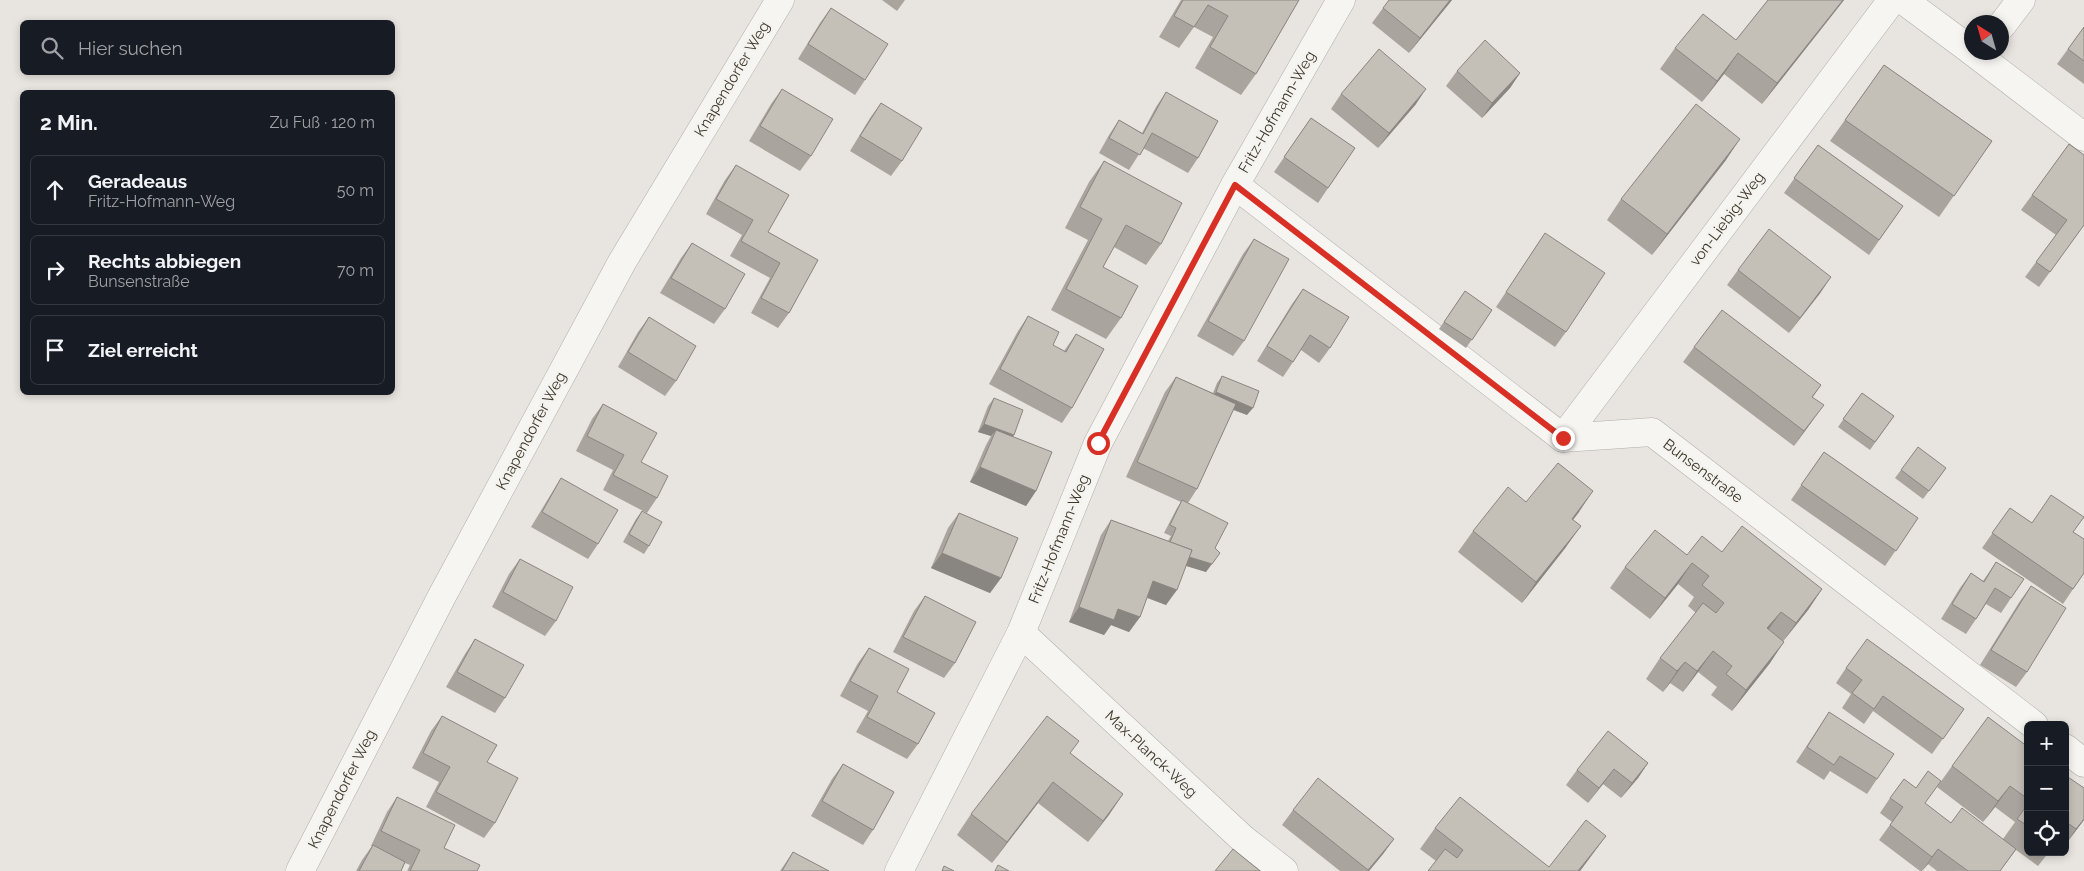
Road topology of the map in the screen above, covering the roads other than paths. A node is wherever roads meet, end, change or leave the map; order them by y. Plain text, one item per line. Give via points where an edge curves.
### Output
1 (780, 0) edge
2 (1341, 0) edge
3 (1892, 0) edge
4 (1903, 0) edge
5 (2021, 0) edge
6 (2009, 16) edge
7 (1964, 45) edge
8 (1984, 60) edge
9 (2084, 137) edge
10 (1235, 185) junction
11 (1563, 438) junction
12 (1021, 633) junction
13 (2029, 721) edge
14 (2069, 751) edge
15 (2084, 763) edge
16 (300, 871) edge
17 (898, 871) edge
18 (1284, 871) edge

1 - 16 street, Knapendorfer Weg via 622,262 442,596
2 - 10 street, Fritz-Hofmann-Weg
3 - 11 street, von-Liebig-Weg
4 - 7 street
5 - 6 street
8 - 9 street
10 - 11 street
10 - 12 street, Fritz-Hofmann-Weg via 1098,443
11 - 13 street, Bunsenstraße via 1652,432
12 - 17 street, Fritz-Hofmann-Weg
12 - 18 street, Max-Planck-Weg via 1243,839
14 - 15 street

